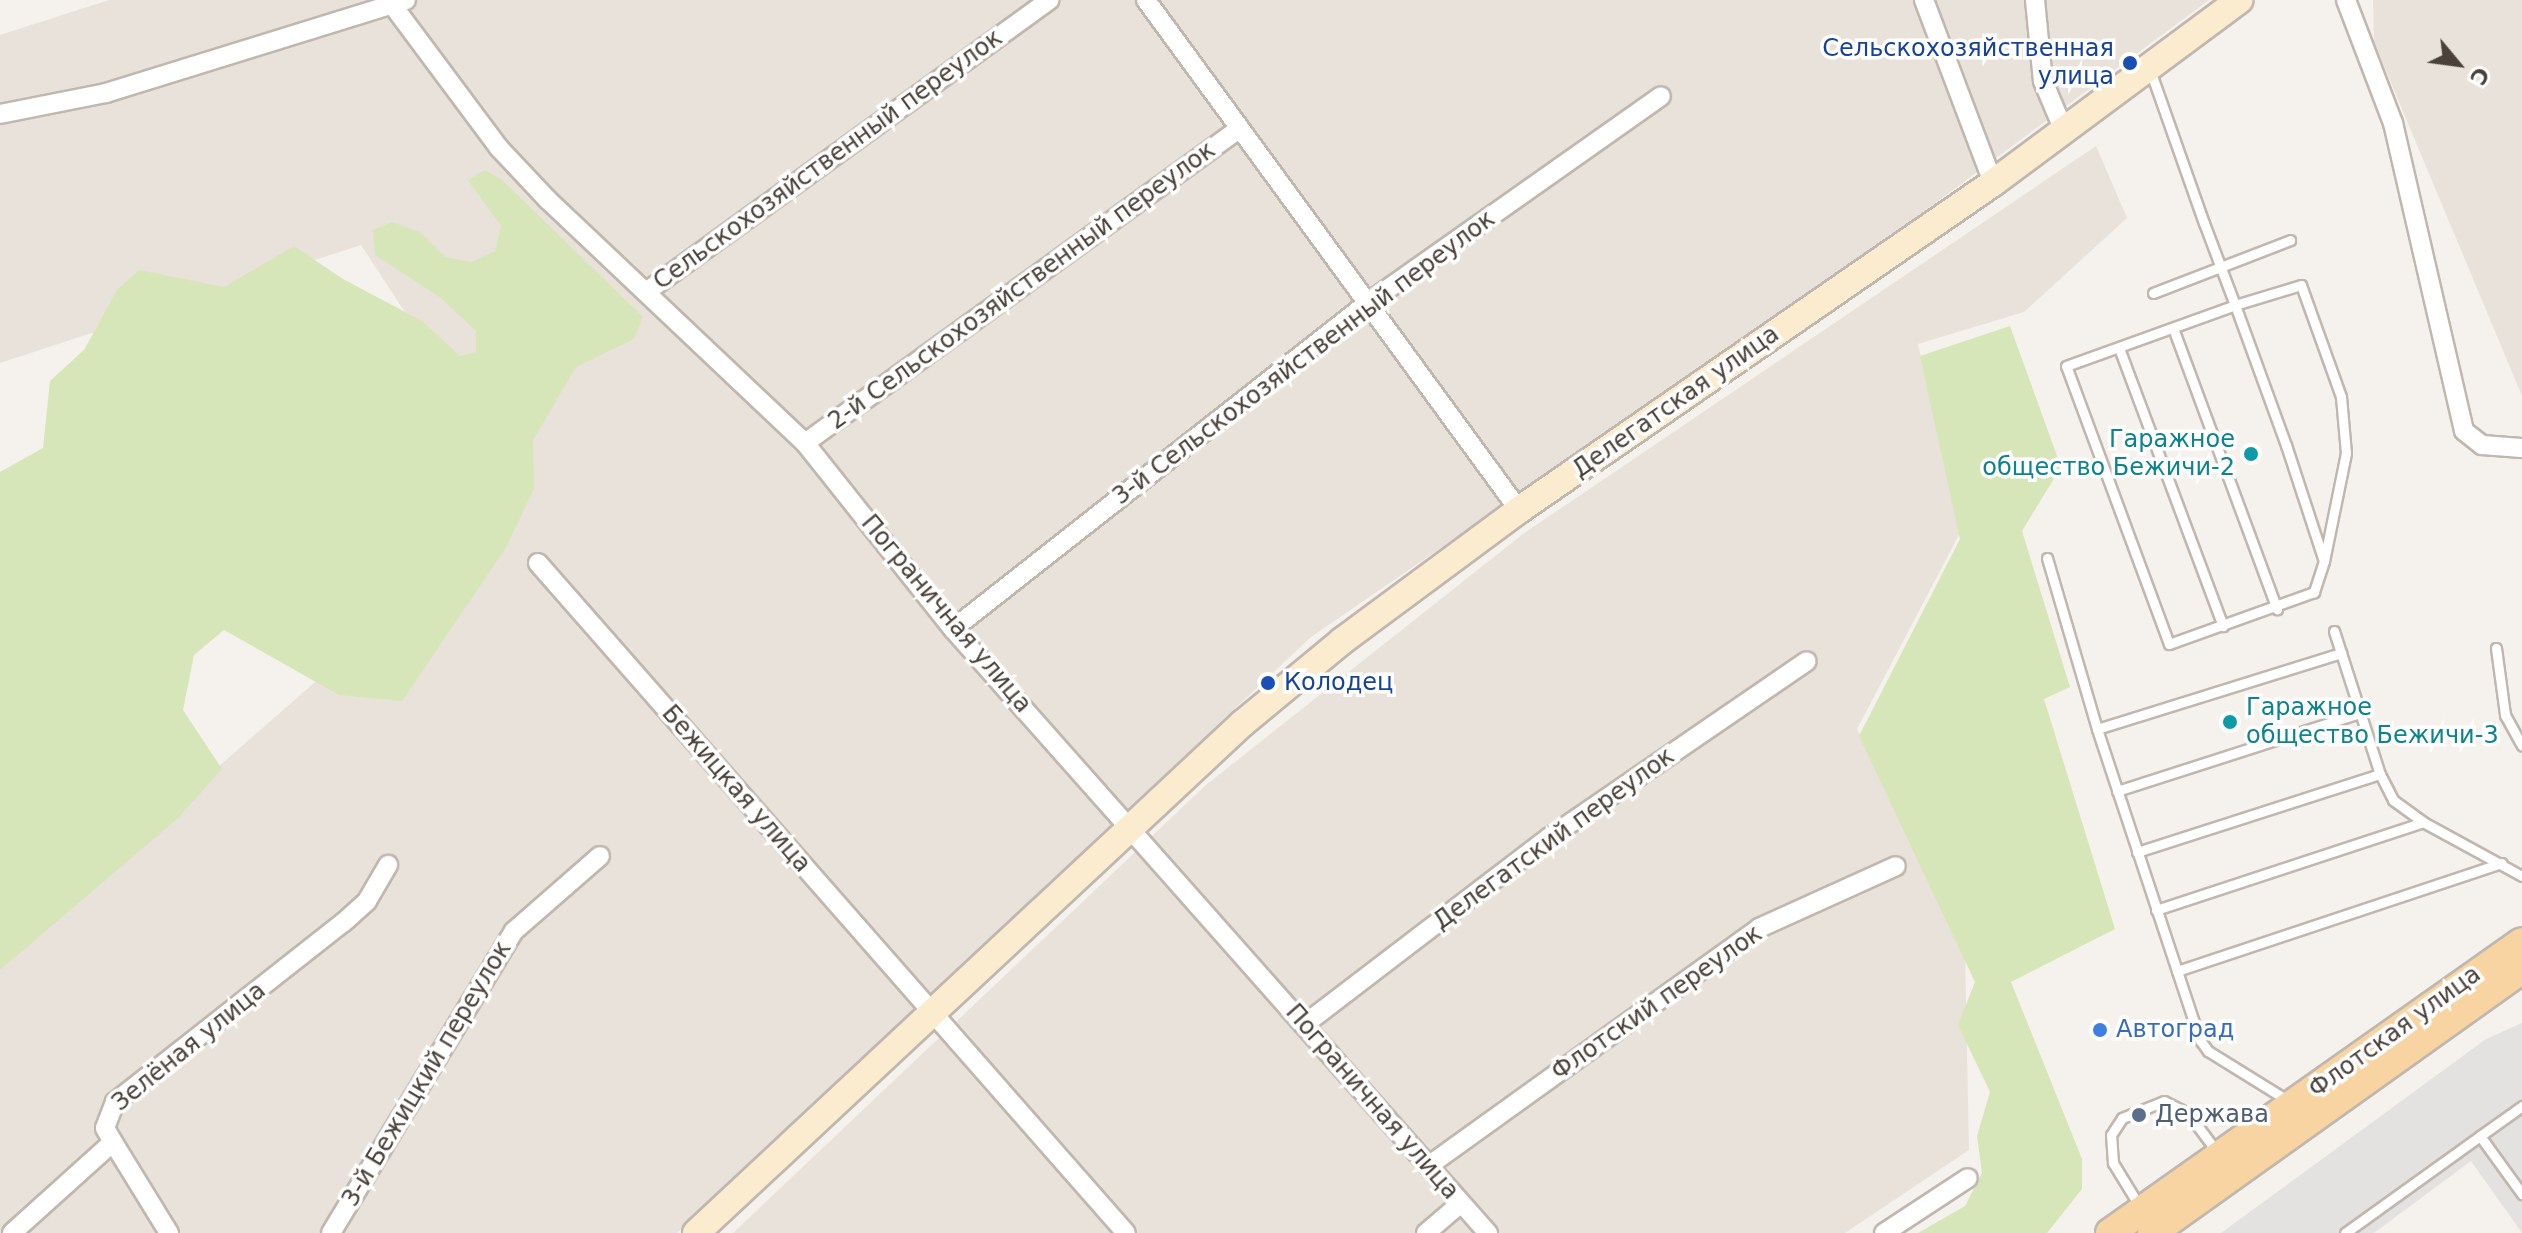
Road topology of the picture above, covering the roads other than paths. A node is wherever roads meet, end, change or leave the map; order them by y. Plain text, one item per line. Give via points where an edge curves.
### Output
1 (1049, 0) edge
2 (1146, 0) edge
3 (1924, 0) edge
4 (2035, 0) edge
5 (2346, 0) edge
6 (400, 3) edge
7 (2225, 5) edge
8 (2149, 67) junction
9 (1661, 96) dead end
10 (0, 114) edge
11 (1239, 129) junction
12 (2064, 131) junction
13 (1993, 183) junction
14 (2290, 240) dead end
15 (2221, 268) junction
16 (646, 292) junction
17 (2153, 293) dead end
18 (1365, 305) junction
19 (2235, 305) junction
20 (2173, 328) junction
21 (2119, 348) junction
22 (805, 443) junction
23 (2522, 448) edge
24 (1519, 510) junction
25 (2047, 558) dead end
26 (2324, 561) junction
27 (538, 563) dead end
28 (2277, 609) junction
29 (2223, 626) junction
30 (953, 629) junction
31 (2334, 631) dead end
32 (2496, 648) dead end
33 (2341, 653) junction
34 (1807, 661) dead end
35 (2360, 713) junction
36 (2097, 729) junction
37 (2522, 746) edge
38 (2380, 774) junction
39 (2117, 791) junction
40 (2423, 822) junction
41 (1132, 828) junction
42 (2137, 852) junction
43 (600, 856) dead end
44 (2501, 863) junction
45 (388, 865) dead end
46 (1896, 866) dead end
47 (2522, 876) edge
48 (2156, 910) junction
49 (2522, 942) edge
50 (2522, 969) edge
51 (2177, 971) junction
52 (937, 1014) junction
53 (1305, 1024) junction
54 (2294, 1104) junction
55 (2522, 1106) edge
56 (2480, 1136) junction
57 (113, 1142) junction
58 (1431, 1164) junction
59 (2225, 1165) junction
60 (1968, 1178) dead end
61 (2522, 1194) edge
62 (1460, 1204) junction
63 (2149, 1225) edge
64 (12, 1233) edge
65 (169, 1233) edge
66 (331, 1233) edge
67 (696, 1233) edge
68 (1126, 1233) edge
69 (1426, 1233) edge
70 (1488, 1233) edge
71 (1884, 1233) edge
72 (2110, 1233) edge
73 (2345, 1233) edge

1 - 16 street, Сельскохозяйственный переулок
2 - 11 street
3 - 13 street
4 - 12 street via 2043,81
5 - 23 street via 2368,47 2411,191 2464,431 2482,445
6 - 10 street via 106,93
6 - 16 street, Пограничная улица via 499,148
7 - 8 street, Делегатская улица
8 - 12 street, Делегатская улица
8 - 15 lane
9 - 18 street, 3-й Сельскохозяйственный переулок
11 - 18 street
11 - 22 street, 2-й Сельскохозяйственный переулок
12 - 13 street, Делегатская улица
13 - 24 street, Делегатская улица
14 - 15 lane
15 - 17 lane
15 - 19 lane
16 - 22 street, Пограничная улица
18 - 24 street
18 - 30 street, 3-й Сельскохозяйственный переулок
19 - 20 lane
19 - 26 lane
19 - 26 lane via 2301,285 2341,397 2345,478
20 - 21 lane
20 - 28 lane
21 - 29 lane
21 - 29 lane via 2066,366 2169,644
22 - 30 street, Пограничная улица
24 - 41 street, Делегатская улица via 1342,641 1243,723
25 - 36 lane
26 - 28 lane via 2314,592
27 - 52 street, Бежицкая улица
28 - 29 lane
30 - 41 street, Пограничная улица
31 - 33 lane
32 - 37 lane via 2505,715
33 - 35 lane
33 - 36 lane
34 - 53 street, Делегатский переулок via 1550,837
35 - 38 lane
35 - 39 lane
36 - 39 lane
38 - 40 lane via 2393,800
38 - 42 lane
39 - 42 lane
40 - 44 lane
40 - 48 lane
41 - 52 street
41 - 53 street, Пограничная улица
42 - 48 lane
43 - 66 street, 3-й Бежицкий переулок via 514,931
44 - 47 lane
44 - 51 lane
45 - 57 street, Зелёная улица via 367,901 344,922 115,1102 105,1128
46 - 58 street, Флотский переулок via 1759,928
48 - 51 lane
49 - 54 main road, Флотская улица
50 - 59 main road, Флотская улица
51 - 54 lane via 2208,1051
52 - 67 street
52 - 68 street, Бежицкая улица
53 - 58 street, Пограничная улица
54 - 59 main road, Флотская улица
55 - 56 lane
56 - 61 lane
56 - 73 lane
57 - 64 street, Зелёная улица
57 - 65 street
58 - 62 street, Пограничная улица
59 - 63 main road, Флотская улица
59 - 63 lane via 2188,1113 2164,1101 2122,1118 2111,1135 2113,1163
60 - 71 street
62 - 69 street
62 - 70 street, Пограничная улица
63 - 72 main road, Флотская улица

